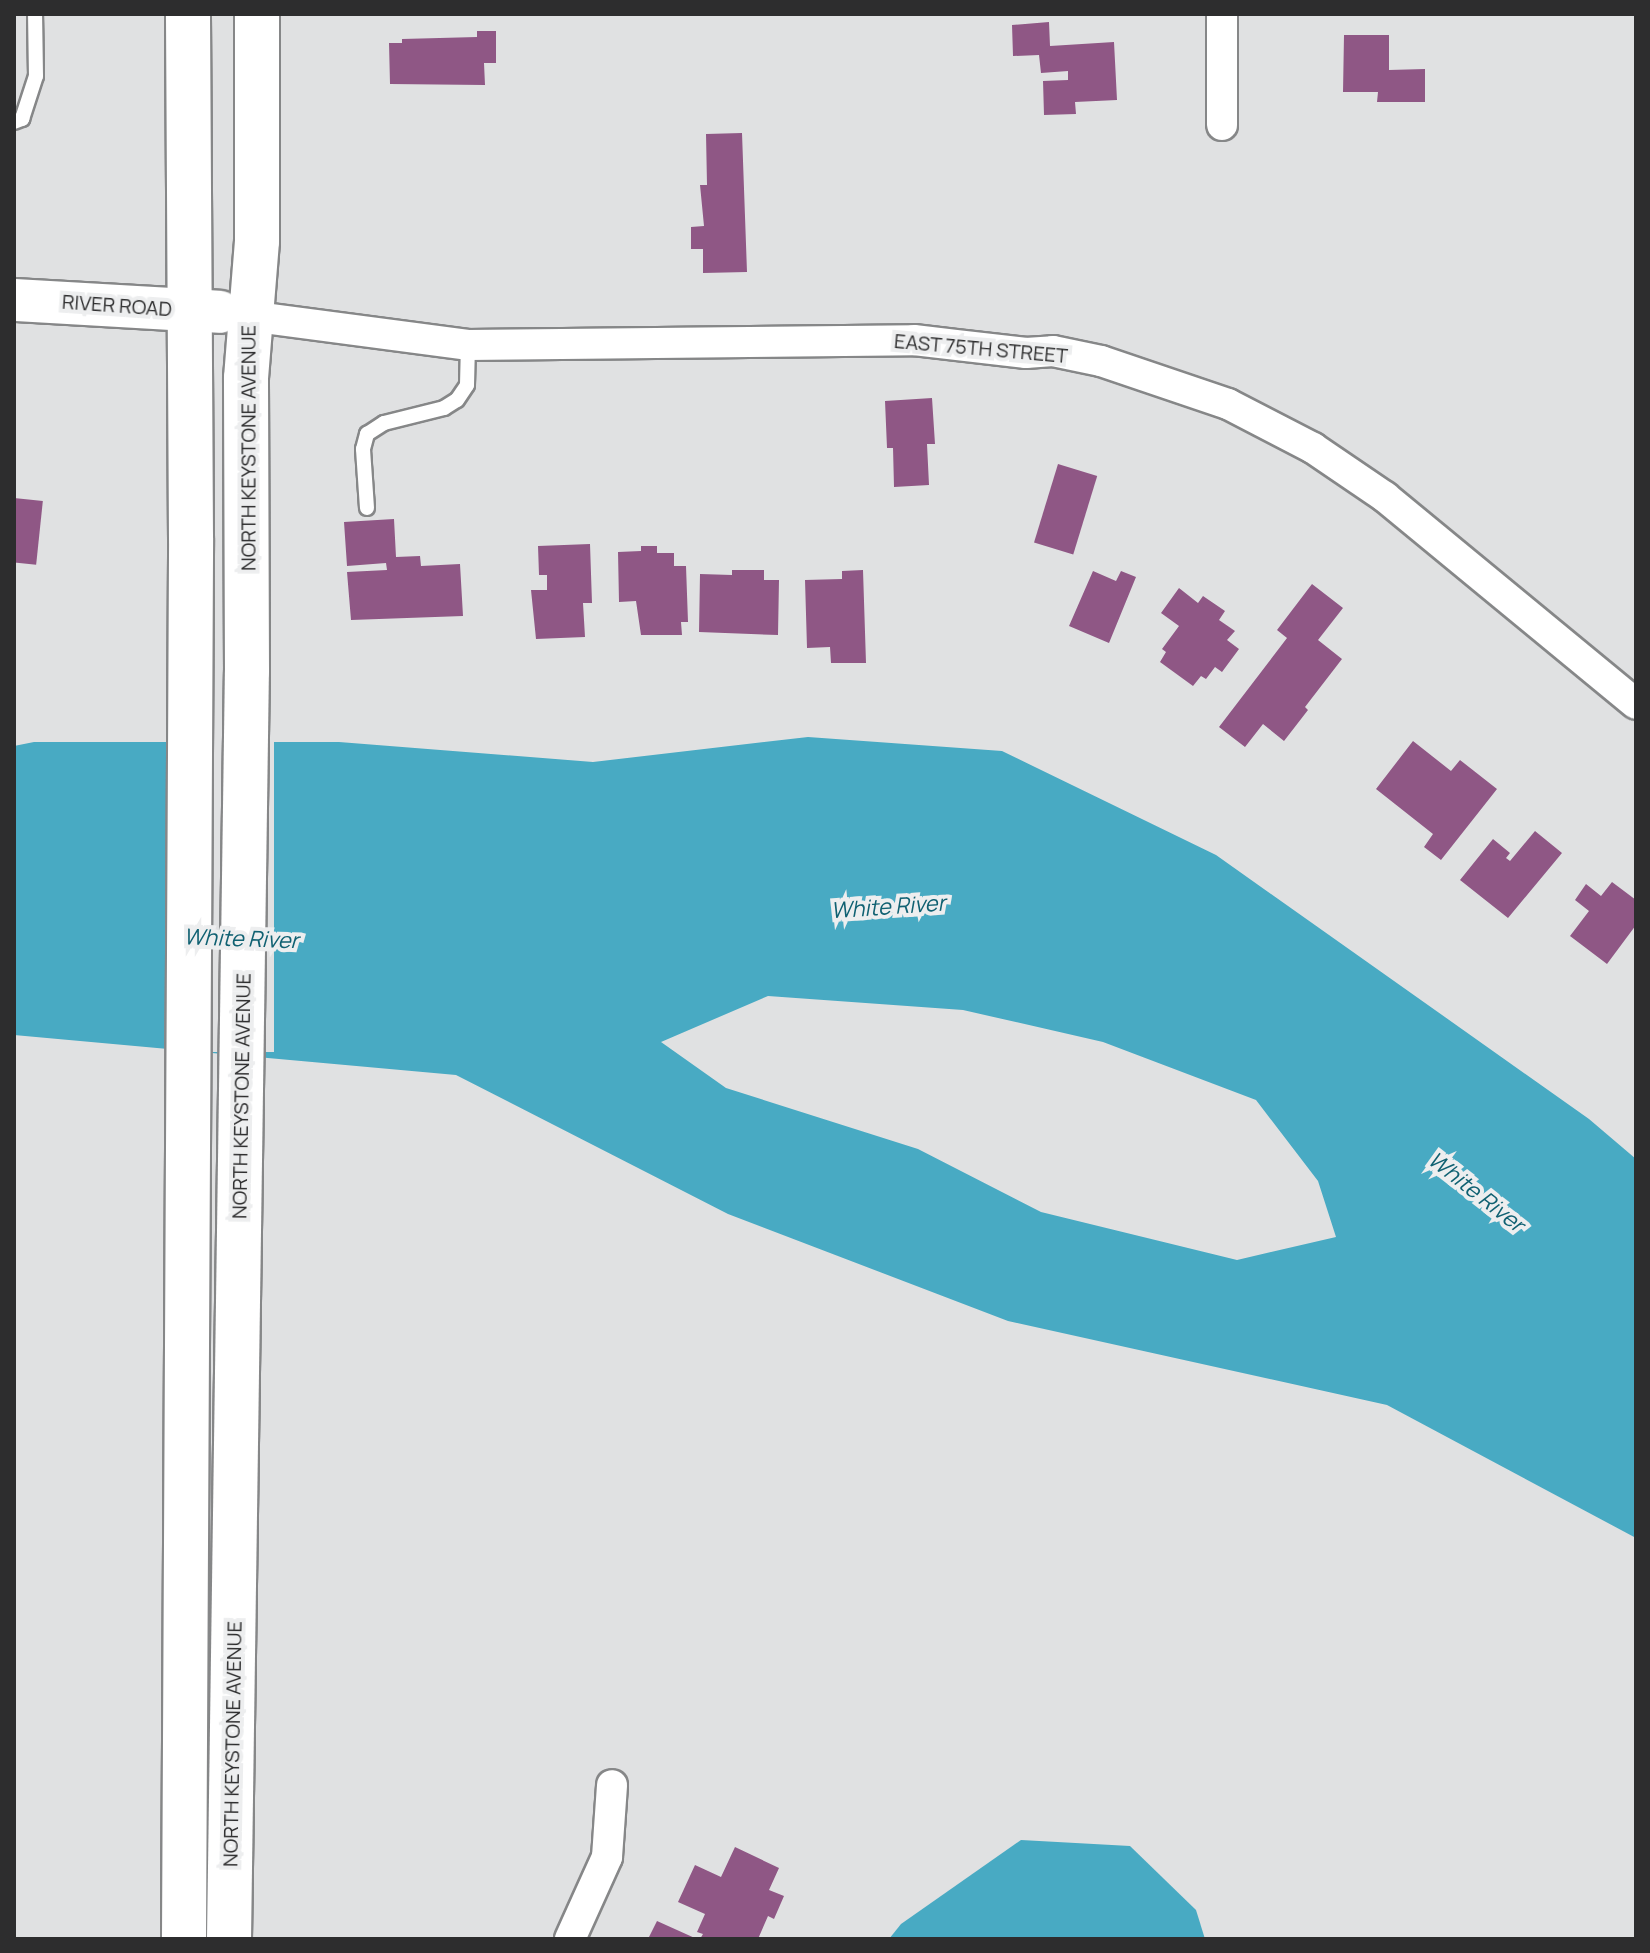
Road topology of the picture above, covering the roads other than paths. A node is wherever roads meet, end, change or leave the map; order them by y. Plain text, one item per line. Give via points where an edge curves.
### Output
1 (35, 14) edge
2 (188, 14) edge
3 (257, 14) edge
4 (1222, 14) edge
5 (14, 122) edge
6 (1222, 125) dead end
7 (14, 300) edge
8 (219, 312) junction
9 (468, 345) junction
10 (367, 508) dead end
11 (1636, 704) edge
12 (612, 1785) dead end
13 (184, 1939) edge
14 (229, 1939) edge
15 (570, 1939) edge

1 - 5 lane via 36,76 22,119
2 - 8 main road, NORTH KEYSTONE AVENUE
3 - 8 main road, NORTH KEYSTONE AVENUE via 257,241
4 - 6 street
7 - 8 street, RIVER ROAD
8 - 9 street, EAST 75TH STREET
8 - 13 main road, NORTH KEYSTONE AVENUE via 190,669
8 - 14 main road, NORTH KEYSTONE AVENUE via 247,671
9 - 10 lane via 467,385 457,400 384,423 367,434
9 - 11 street, EAST 75TH STREET via 914,340 1026,353 1053,351 1154,377 1271,425 1360,479
12 - 15 street via 607,1857

